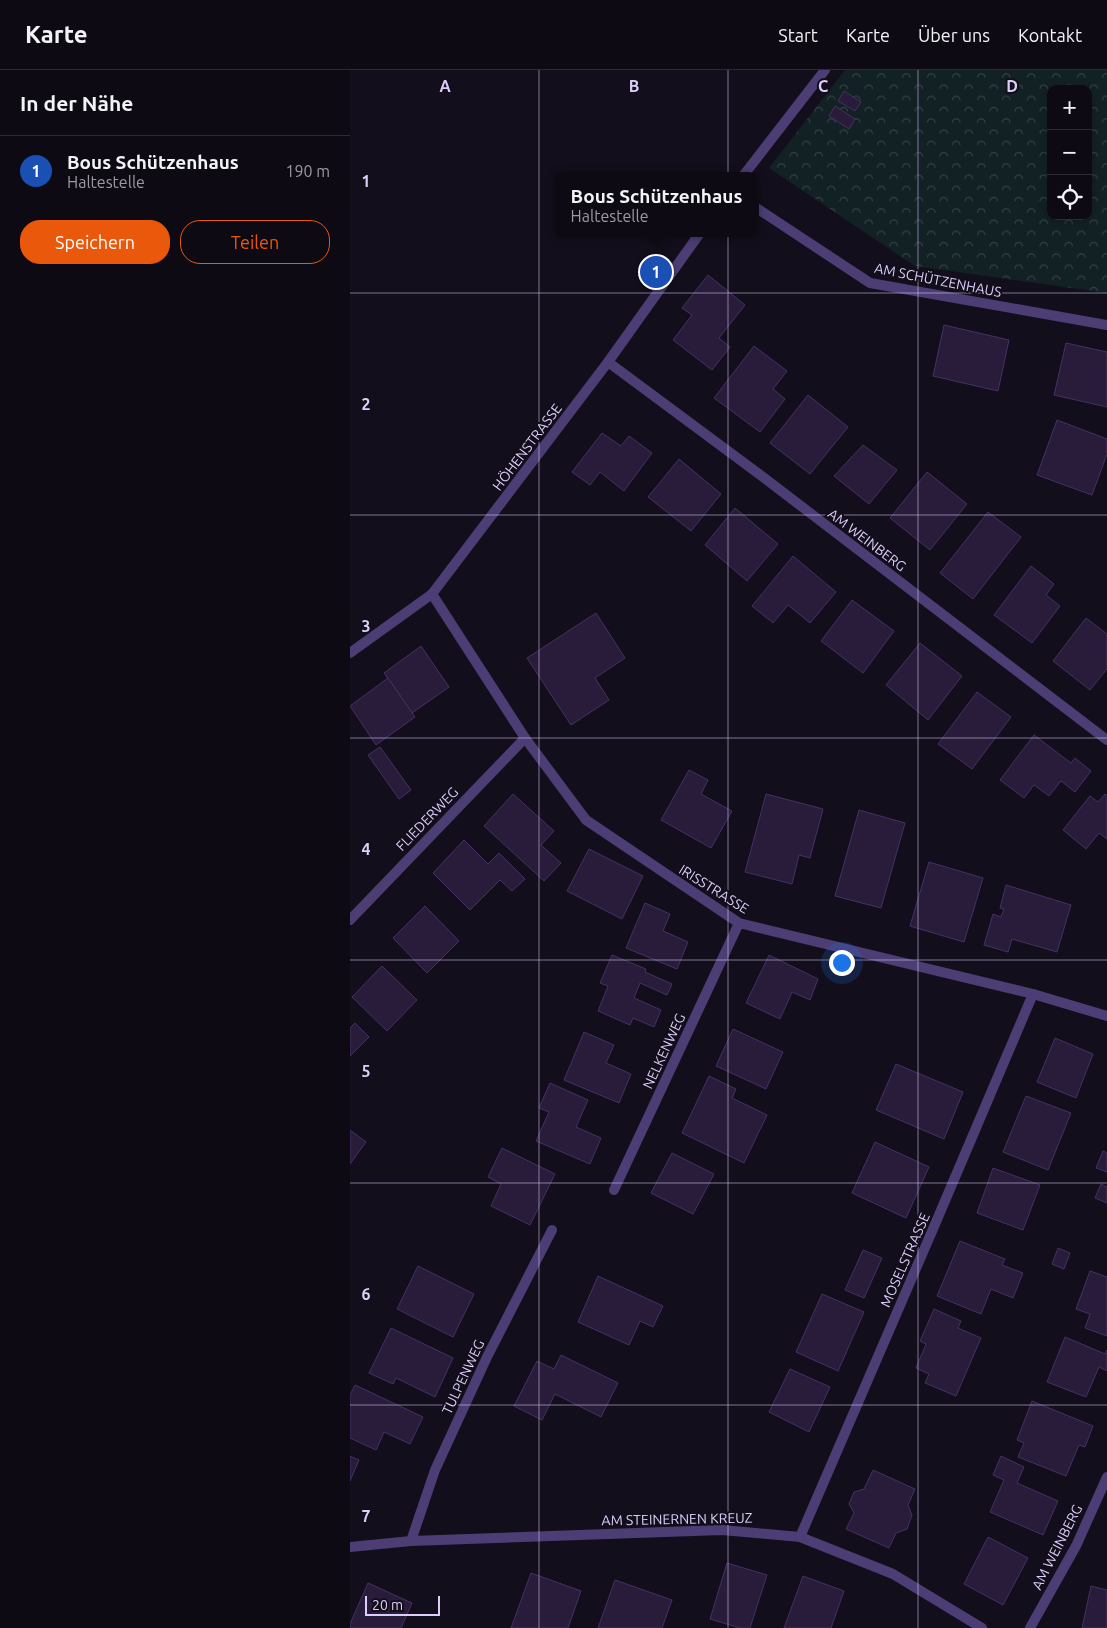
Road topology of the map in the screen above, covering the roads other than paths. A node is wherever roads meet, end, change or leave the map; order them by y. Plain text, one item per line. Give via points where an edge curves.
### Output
1 (825, 70) edge
2 (746, 172) edge
3 (759, 210) edge
4 (697, 237) edge
5 (1107, 325) edge
6 (608, 362) junction
7 (432, 594) junction
8 (350, 653) edge
9 (525, 738) junction
10 (1107, 740) edge
11 (350, 920) edge
12 (739, 924) junction
13 (1033, 994) junction
14 (1107, 1016) edge
15 (614, 1190) dead end
16 (552, 1230) dead end
17 (1107, 1477) edge
18 (800, 1537) junction
19 (411, 1541) junction
20 (350, 1548) edge
21 (982, 1628) edge
22 (1030, 1628) edge

1 - 2 street
3 - 5 street, AM SCHÜTZENHAUS via 870,283
4 - 6 street, HÖHENSTRASSE
6 - 7 street, HÖHENSTRASSE
6 - 10 street, AM WEINBERG
7 - 8 street, HÖHENSTRASSE
7 - 9 street, IRISSTRASSE
9 - 11 street, FLIEDERWEG
9 - 12 street, IRISSTRASSE via 586,820
12 - 13 street, IRISSTRASSE
12 - 15 street, NELKENWEG
13 - 14 street, IRISSTRASSE
13 - 18 street, MOSELSTRASSE
16 - 19 street, TULPENWEG via 487,1356 435,1470
17 - 22 street, AM WEINBERG via 1076,1546
18 - 19 street, AM STEINERNEN KREUZ via 722,1530
18 - 21 street, AM STEINERNEN KREUZ via 893,1574
19 - 20 street, AM STEINERNEN KREUZ

